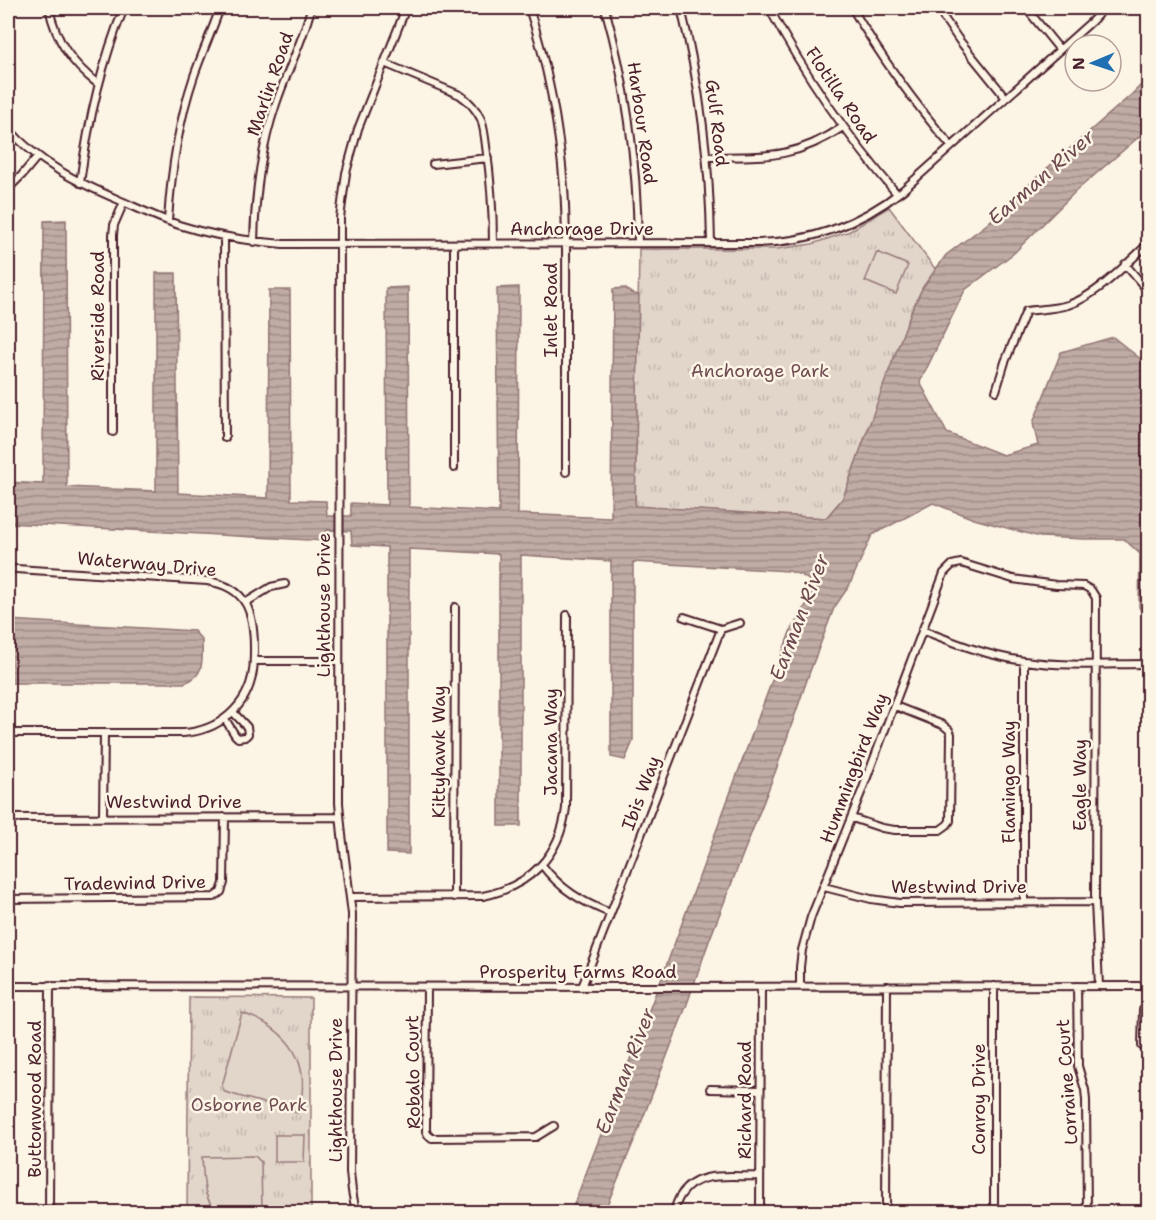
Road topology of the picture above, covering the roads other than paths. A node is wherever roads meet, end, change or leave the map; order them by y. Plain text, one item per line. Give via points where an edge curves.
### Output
1 (49, 8) edge
2 (124, 8) edge
3 (220, 8) edge
4 (311, 8) edge
5 (406, 8) edge
6 (530, 8) edge
7 (605, 8) edge
8 (681, 8) edge
9 (770, 8) edge
10 (852, 8) edge
11 (937, 8) edge
12 (1026, 8) edge
13 (1104, 8) edge
14 (1060, 50) junction
15 (384, 63) junction
16 (98, 84) junction
17 (1006, 98) junction
18 (843, 127) junction
19 (8, 128) edge
20 (951, 146) junction
21 (37, 156) junction
22 (707, 157) junction
23 (488, 158) junction
24 (433, 164) dead end
25 (80, 183) junction
26 (8, 189) edge
27 (897, 194) junction
28 (124, 202) junction
29 (168, 221) junction
30 (224, 237) junction
31 (254, 242) junction
32 (639, 243) junction
33 (711, 243) junction
34 (339, 244) junction
35 (454, 244) junction
36 (493, 244) junction
37 (566, 244) junction
38 (1149, 244) edge
39 (1125, 264) junction
40 (1149, 291) edge
41 (996, 391) dead end
42 (113, 432) dead end
43 (225, 438) dead end
44 (454, 468) dead end
45 (566, 472) dead end
46 (952, 565) joint
47 (16, 569) dead end
48 (285, 584) dead end
49 (245, 603) junction
50 (455, 607) dead end
51 (567, 615) dead end
52 (684, 617) dead end
53 (740, 623) dead end
54 (721, 629) junction
55 (922, 630) junction
56 (254, 661) junction
57 (339, 661) junction
58 (1024, 661) junction
59 (1095, 664) junction
60 (1149, 664) edge
61 (895, 706) junction
62 (233, 712) junction
63 (225, 719) junction
64 (8, 733) edge
65 (104, 734) junction
66 (103, 817) junction
67 (225, 817) junction
68 (340, 817) junction
69 (8, 818) edge
70 (852, 818) junction
71 (542, 865) junction
72 (824, 887) junction
73 (351, 897) junction
74 (454, 897) junction
75 (8, 899) edge
76 (1024, 902) junction
77 (1095, 902) junction
78 (610, 913) junction
79 (50, 985) junction
80 (8, 986) edge
81 (800, 986) junction
82 (887, 986) junction
83 (994, 986) junction
84 (1077, 986) junction
85 (1099, 986) junction
86 (1149, 986) edge
87 (351, 987) junction
88 (427, 987) junction
89 (582, 987) junction
90 (761, 987) junction
91 (1143, 1010) dead end
92 (1149, 1047) edge
93 (710, 1089) dead end
94 (760, 1089) junction
95 (554, 1126) dead end
96 (760, 1176) junction
97 (49, 1212) edge
98 (356, 1212) edge
99 (477, 1212) edge
100 (490, 1212) edge
101 (674, 1212) edge
102 (760, 1212) edge
103 (886, 1212) edge
104 (993, 1212) edge
105 (1087, 1212) edge

1 - 16 street via 67,52
2 - 16 street
3 - 29 street via 183,113
4 - 31 street, Marlin Road via 268,130 258,179
5 - 15 street, Lighthouse Drive
6 - 37 street, Inlet Road via 556,122
7 - 32 street, Harbour Road via 619,60 632,138
8 - 22 street, Gulf Road via 697,79
9 - 18 street, Flotilla Road via 802,66
10 - 20 street via 913,100
11 - 17 street
12 - 14 street
13 - 14 street, Anchorage Drive
14 - 17 street, Anchorage Drive
15 - 23 street via 468,101 482,123
15 - 34 street, Lighthouse Drive via 351,151 342,195
16 - 25 street
17 - 20 street, Anchorage Drive
18 - 22 street via 789,153
18 - 27 street, Flotilla Road
19 - 21 street, Anchorage Drive
20 - 27 street, Anchorage Drive
21 - 25 street, Anchorage Drive
21 - 26 street
22 - 33 street, Gulf Road
23 - 24 street
23 - 36 street
25 - 28 street, Anchorage Drive
27 - 33 street, Anchorage Drive via 866,215 816,235 781,242
28 - 29 street, Anchorage Drive
28 - 42 street, Riverside Road via 113,235
29 - 30 street, Anchorage Drive
30 - 31 street, Anchorage Drive
30 - 43 street
31 - 34 street, Anchorage Drive
32 - 33 street, Anchorage Drive
32 - 37 street, Anchorage Drive
34 - 35 street, Anchorage Drive
34 - 57 street, Lighthouse Drive
35 - 36 street, Anchorage Drive
35 - 44 street
36 - 37 street, Anchorage Drive
37 - 45 street, Inlet Road
38 - 39 street
39 - 40 street
39 - 41 street via 1097,290 1078,301 1026,311
46 - 55 street, Hummingbird Way via 944,573
46 - 59 street, Eagle Way via 961,563 1034,582 1087,587 1096,598
47 - 49 street, Waterway Drive via 215,582 231,589
48 - 49 street via 271,587
49 - 56 street via 254,628
50 - 74 street, Kittyhawk Way
51 - 71 street, Jacana Way via 566,808 558,839
52 - 54 street
53 - 54 street
54 - 78 street, Ibis Way
55 - 58 street via 976,650
55 - 61 street, Hummingbird Way
56 - 57 street
56 - 62 street via 247,691
57 - 68 street, Lighthouse Drive
58 - 59 street
58 - 76 street, Flamingo Way
59 - 60 street
59 - 77 street, Eagle Way
61 - 70 street, Hummingbird Way
61 - 70 street via 943,725 951,734 950,821 940,830 895,830
62 - 63 street
62 - 63 street via 248,727 245,737 238,738
63 - 65 street via 188,733
64 - 65 street
65 - 66 street
66 - 67 street, Westwind Drive
66 - 69 street, Westwind Drive
67 - 68 street, Westwind Drive
67 - 75 street, Tradewind Drive via 224,883 214,897
68 - 73 street, Lighthouse Drive
70 - 72 street, Hummingbird Way
71 - 74 street via 508,889 483,896
71 - 78 street via 566,891
72 - 76 street, Westwind Drive via 888,902
72 - 81 street, Hummingbird Way via 802,950
73 - 74 street
73 - 87 street, Lighthouse Drive
76 - 77 street, Westwind Drive
77 - 85 street, Eagle Way
78 - 89 street, Ibis Way
79 - 80 street, Prosperity Farms Road
79 - 87 street, Prosperity Farms Road
79 - 97 street, Buttonwood Road
81 - 82 street, Prosperity Farms Road
81 - 90 street, Prosperity Farms Road
82 - 83 street, Prosperity Farms Road
82 - 103 street
83 - 84 street, Prosperity Farms Road
83 - 104 street, Conroy Drive
84 - 85 street, Prosperity Farms Road
84 - 105 street, Lorraine Court via 1078,1066 1086,1100
85 - 86 street, Prosperity Farms Road
87 - 88 street, Prosperity Farms Road
87 - 98 street, Lighthouse Drive via 350,1172
88 - 89 street, Prosperity Farms Road
88 - 95 street, Robalo Court via 428,1136 536,1137
89 - 90 street, Prosperity Farms Road
90 - 94 street, Richard Road
91 - 92 street via 1142,1046
93 - 94 street
94 - 96 street, Richard Road
96 - 101 street via 705,1177 687,1187
96 - 102 street, Richard Road
99 - 100 street

